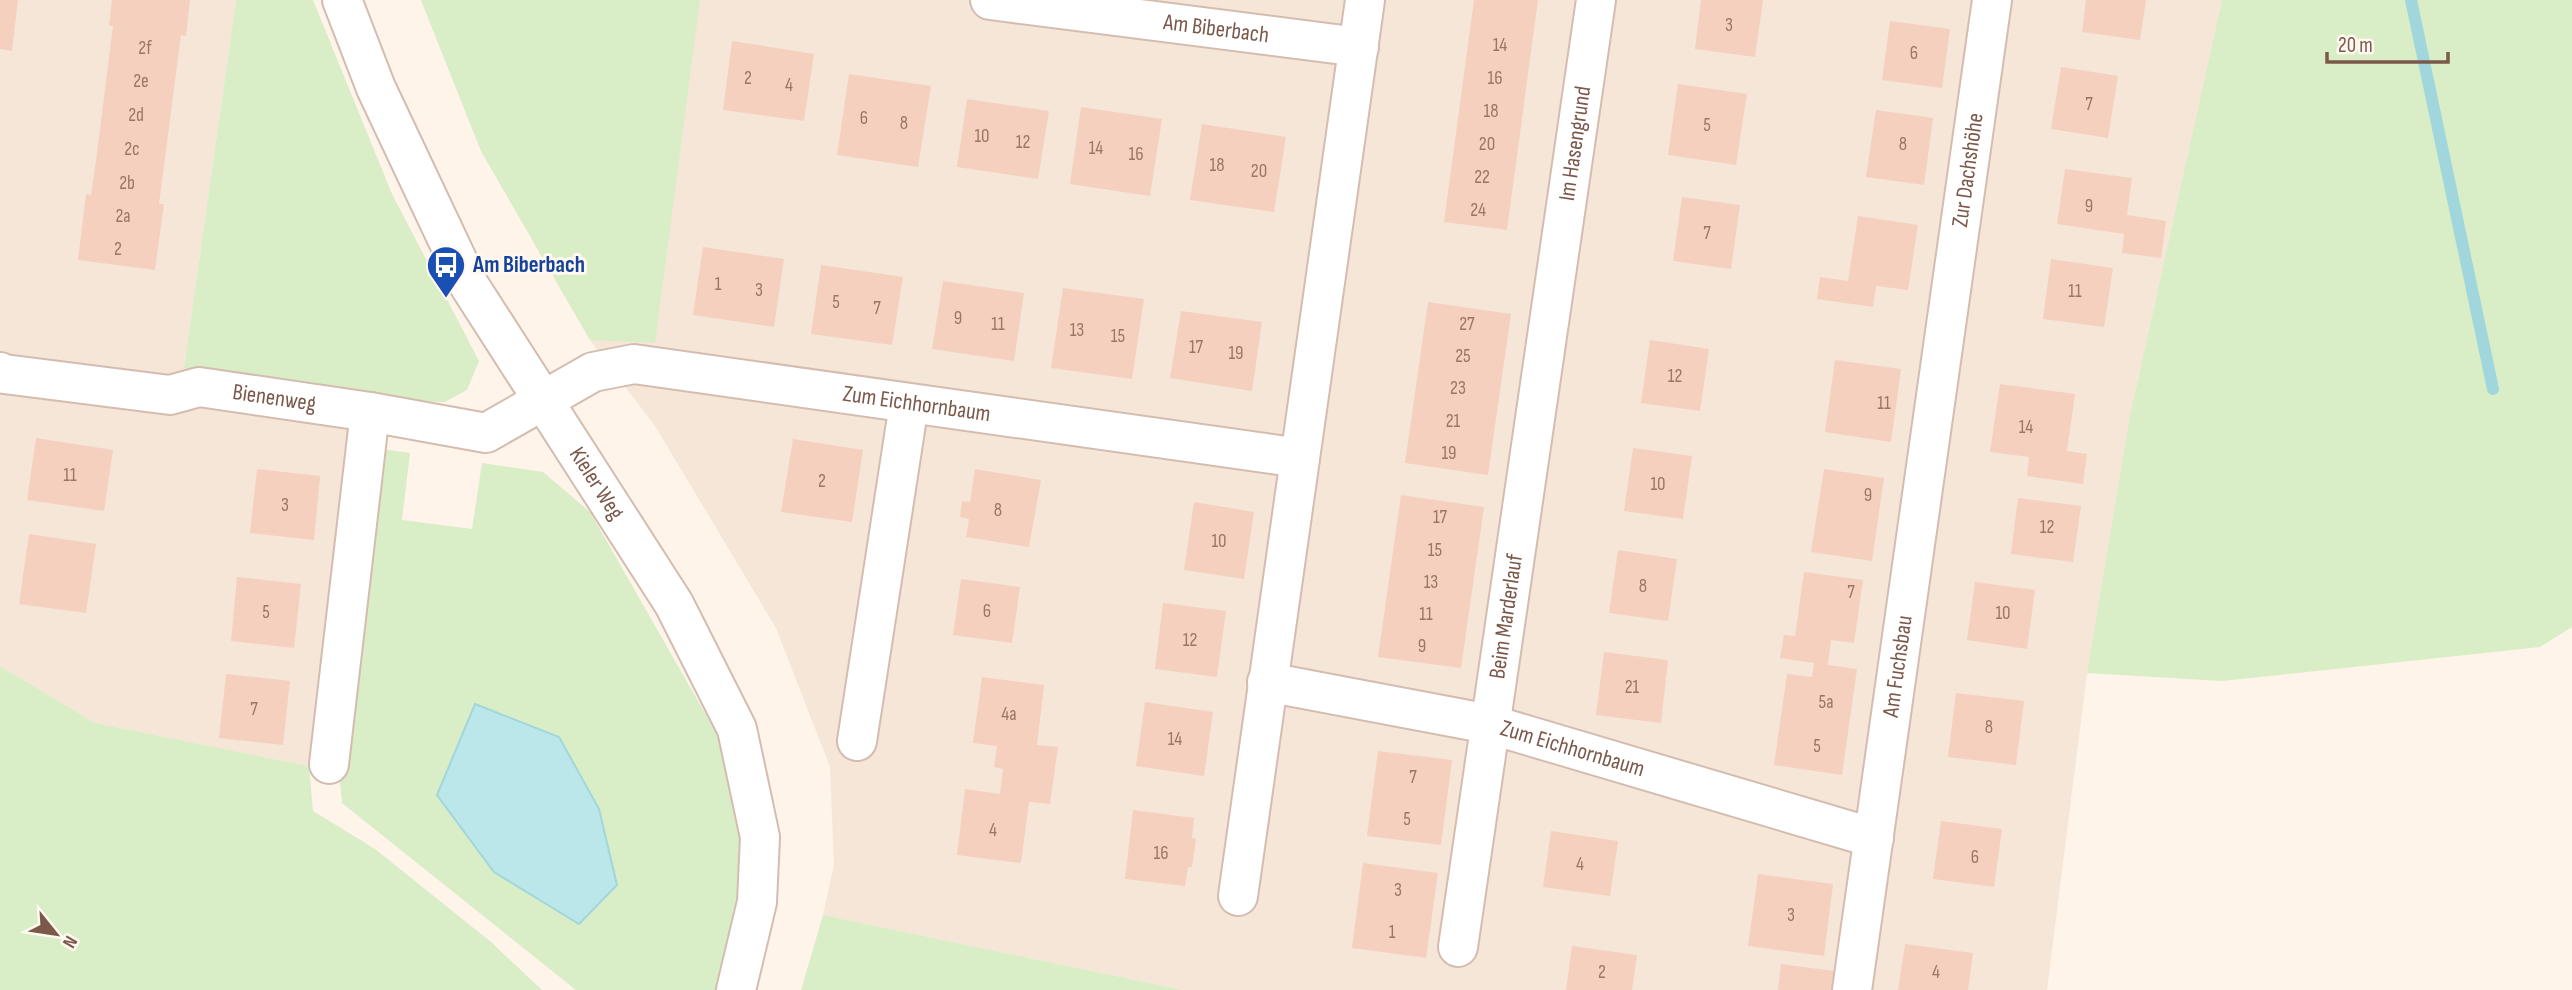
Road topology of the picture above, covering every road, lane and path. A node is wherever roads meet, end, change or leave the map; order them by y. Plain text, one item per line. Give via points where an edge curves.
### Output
1 (342, 0) edge
2 (990, 0) edge
3 (1365, 0) edge
4 (1595, 0) edge
5 (1993, 0) edge
6 (1359, 47) junction
7 (1555, 286) joint
8 (1944, 341) joint
9 (0, 372) edge
10 (543, 401) junction
11 (909, 404) junction
12 (370, 412) junction
13 (1300, 458) junction
14 (1267, 682) junction
15 (1489, 724) junction
16 (857, 741) dead end
17 (329, 764) dead end
18 (1874, 838) junction
19 (1238, 896) dead end
20 (1458, 947) dead end
21 (736, 990) edge
22 (1852, 990) edge

1 - 10 street, Kieler Weg via 376,88 469,285
2 - 6 street, Am Biberbach
3 - 6 street
4 - 7 street, Im Hasengrund
5 - 8 street, Zur Dachshöhe
6 - 13 street
7 - 15 street, Beim Marderlauf
8 - 18 street, Am Fuchsbau
9 - 12 street, Bienenweg via 170,395 199,387
10 - 11 street, Zum Eichhornbaum via 593,372 634,364
10 - 12 street, Bienenweg via 486,433
10 - 21 street, Kieler Weg via 674,604 737,729 760,837 757,902
11 - 13 street, Zum Eichhornbaum
11 - 16 street
12 - 17 street
13 - 14 street
14 - 15 street, Zum Eichhornbaum
14 - 19 street
15 - 18 street, Zum Eichhornbaum
15 - 20 street, Beim Marderlauf
18 - 22 street, Am Fuchsbau

